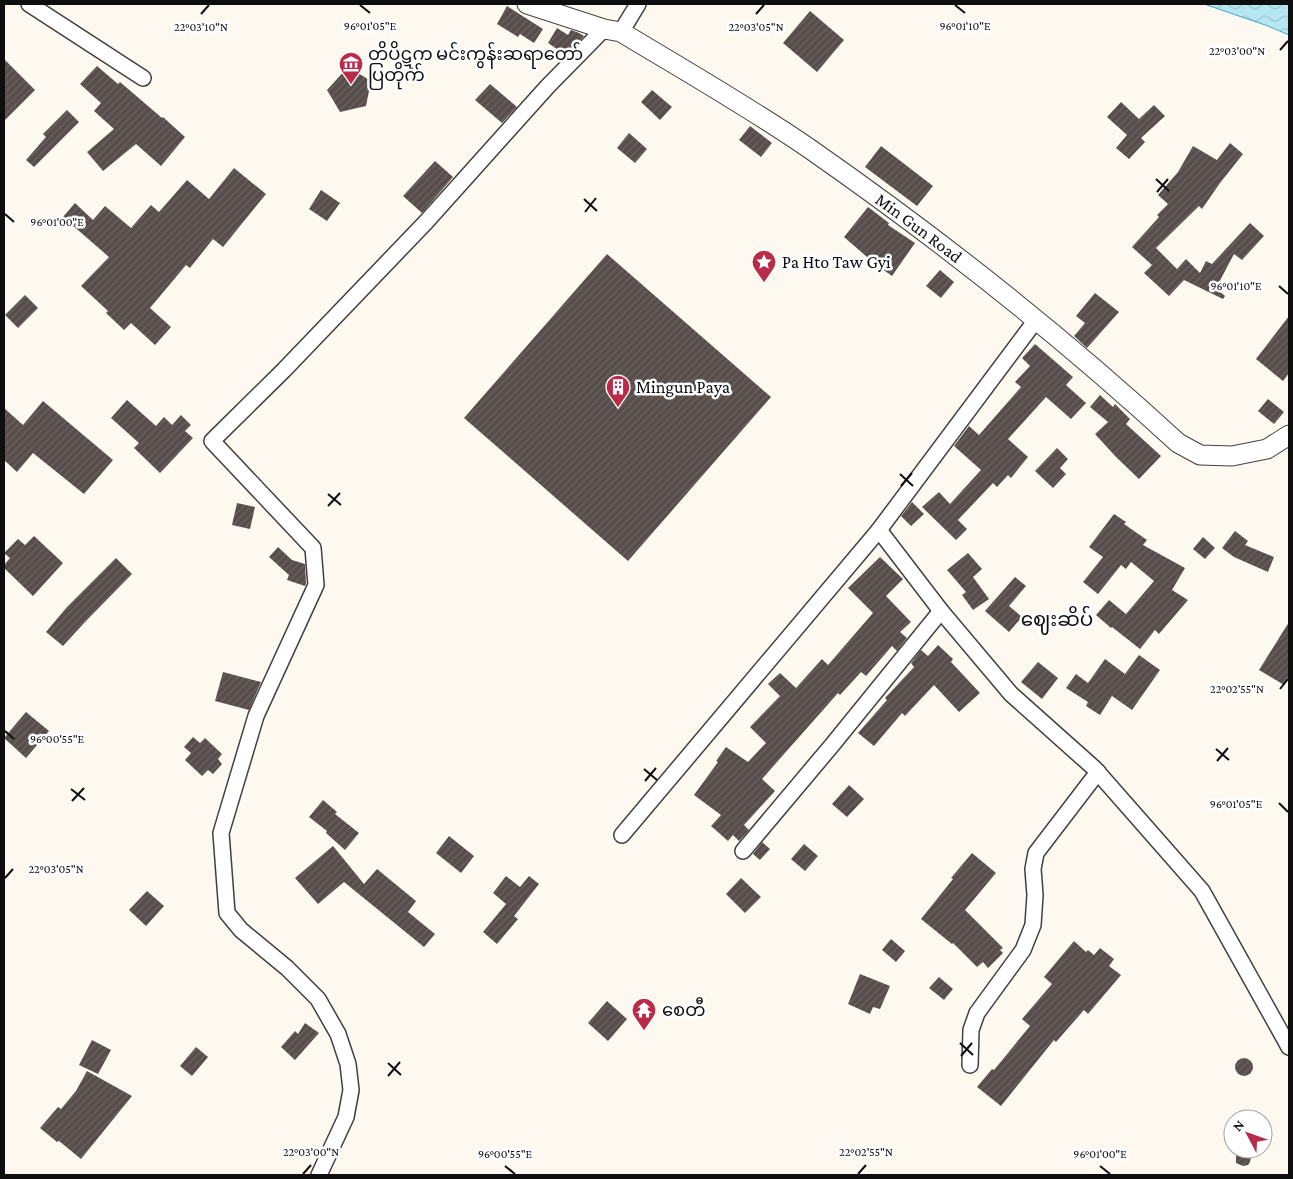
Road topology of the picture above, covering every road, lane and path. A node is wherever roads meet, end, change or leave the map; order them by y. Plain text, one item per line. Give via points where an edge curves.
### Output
1 (29, 4) edge
2 (527, 4) edge
3 (638, 4) edge
4 (612, 31) junction
5 (143, 78) dead end
6 (1036, 320) junction
7 (1289, 435) edge
8 (879, 530) junction
9 (941, 611) junction
10 (1098, 772) junction
11 (622, 835) dead end
12 (742, 851) dead end
13 (1289, 1047) edge
14 (970, 1066) dead end
15 (319, 1175) edge

1 - 5 street
2 - 4 street, Min Gun Road
3 - 4 street
4 - 6 street, Min Gun Road via 718,90 809,149 950,252
4 - 15 street via 548,86 426,222 212,441 314,548 316,585 256,716 221,833 227,913 241,930 318,999 338,1034 348,1064 351,1090 346,1117
6 - 7 street, Min Gun Road via 1178,444 1200,455 1232,456 1267,449
6 - 8 street
8 - 9 street
8 - 11 street
9 - 10 street via 1011,694
9 - 12 street
10 - 13 street via 1202,890
10 - 14 street via 1036,853 1033,925 1023,950 977,1012 972,1030

